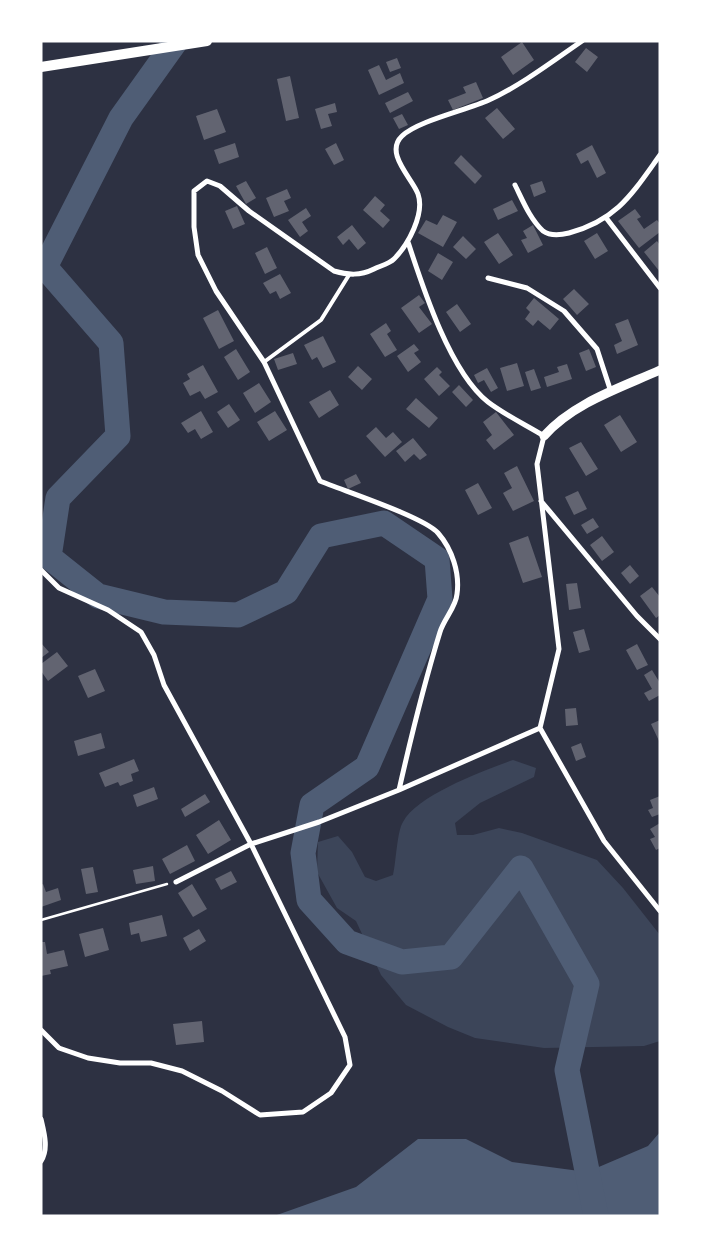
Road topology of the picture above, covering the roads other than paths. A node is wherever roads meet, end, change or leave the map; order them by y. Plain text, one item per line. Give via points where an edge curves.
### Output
1 (207, 41) edge
2 (582, 41) edge
3 (41, 67) edge
4 (660, 156) edge
5 (515, 185) dead end
6 (607, 219) junction
7 (408, 242) junction
8 (349, 275) junction
9 (488, 278) dead end
10 (660, 288) edge
11 (264, 362) junction
12 (660, 370) edge
13 (611, 392) junction
14 (544, 436) junction
15 (540, 501) junction
16 (41, 570) edge
17 (660, 639) edge
18 (540, 728) junction
19 (399, 790) junction
20 (252, 844) junction
21 (176, 882) road end
22 (660, 910) edge
23 (41, 1030) edge
24 (41, 1119) edge
25 (41, 1161) edge

1 - 3 main road
2 - 7 street via 490,100 421,125 401,136 398,158 418,195 419,212
4 - 6 street
5 - 6 street via 530,216 545,232 560,235
6 - 10 street
7 - 8 street via 393,260 368,272
7 - 14 street via 425,293 452,353 471,385 488,402
8 - 11 lane via 321,320
8 - 11 street via 334,271 300,248 220,186 207,182 194,192 198,255 216,291
9 - 13 street via 527,288 564,311 597,348
11 - 19 street via 320,481 405,514 437,532 458,572 458,595 441,629
12 - 13 street
13 - 14 street via 558,420
14 - 15 street via 537,464
15 - 17 street via 636,616
15 - 18 street via 559,649
16 - 20 street via 59,588 108,610 141,632 154,655 164,685
18 - 19 street
18 - 22 street via 604,841
19 - 20 street
20 - 21 street
20 - 23 street via 345,1037 350,1065 331,1093 303,1112 260,1115 182,1071 151,1063 88,1058 59,1048
24 - 25 street via 45,1156

